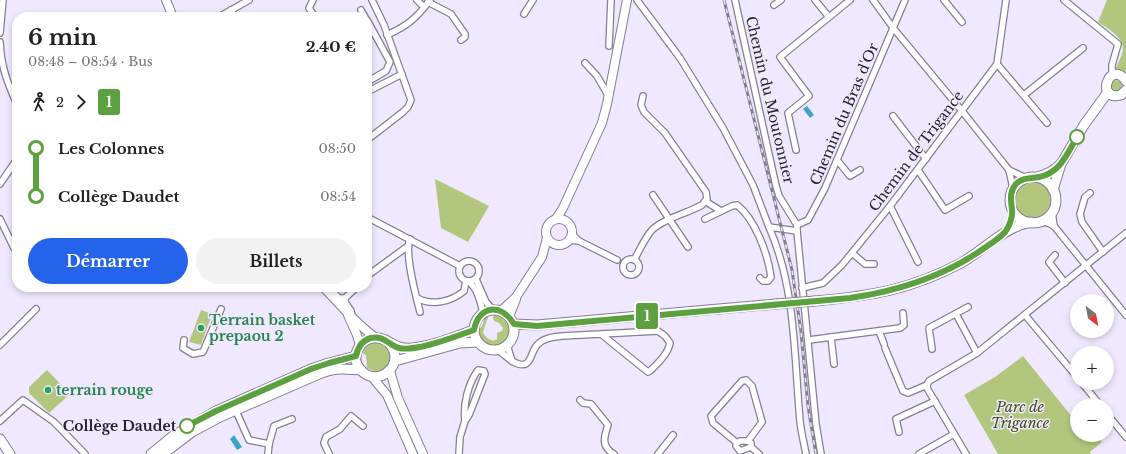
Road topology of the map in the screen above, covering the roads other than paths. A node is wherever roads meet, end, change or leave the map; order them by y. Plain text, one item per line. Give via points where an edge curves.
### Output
1 (3, 0) edge
2 (166, 0) edge
3 (249, 0) edge
4 (313, 0) edge
5 (372, 0) edge
6 (417, 0) edge
7 (533, 0) edge
8 (611, 0) edge
9 (627, 0) edge
10 (637, 0) edge
11 (735, 0) edge
12 (781, 0) edge
13 (815, 0) edge
14 (850, 0) edge
15 (873, 0) edge
16 (905, 0) edge
17 (944, 0) edge
18 (1006, 0) edge
19 (1064, 0) edge
20 (429, 1) edge
21 (774, 5) dead end
22 (424, 7) junction
23 (231, 10) joint
24 (171, 12) edge
25 (228, 12) edge
26 (312, 12) edge
27 (524, 14) dead end
28 (829, 17) junction
29 (962, 22) dead end
30 (372, 29) edge
31 (894, 29) junction
32 (0, 33) edge
33 (387, 35) junction
34 (461, 40) dead end
35 (0, 42) edge
36 (609, 46) dead end
37 (1083, 48) dead end
38 (585, 63) dead end
39 (997, 64) junction
40 (402, 74) junction
41 (1112, 76) junction
42 (1125, 77) edge
43 (372, 79) edge
44 (372, 89) edge
45 (12, 93) edge
46 (1121, 93) edge
47 (1024, 95) junction
48 (609, 96) junction
49 (643, 96) dead end
50 (962, 111) junction
51 (894, 116) dead end
52 (1047, 123) dead end
53 (372, 136) edge
54 (796, 150) dead end
55 (926, 159) junction
56 (837, 160) junction
57 (1061, 164) junction
58 (12, 166) edge
59 (860, 170) dead end
60 (918, 170) junction
61 (1009, 170) junction
62 (1037, 177) junction
63 (1026, 178) junction
64 (0, 184) edge
65 (1013, 188) junction
66 (1053, 190) junction
67 (1090, 192) dead end
68 (570, 193) junction
69 (653, 195) dead end
70 (970, 196) dead end
71 (705, 201) junction
72 (890, 206) junction
73 (1012, 209) junction
74 (721, 211) junction
75 (1052, 212) junction
76 (0, 219) edge
77 (556, 219) junction
78 (705, 219) dead end
79 (372, 220) edge
80 (670, 220) junction
81 (1035, 222) junction
82 (568, 223) junction
83 (1054, 226) junction
84 (769, 227) junction
85 (797, 228) junction
86 (1004, 233) junction
87 (1126, 233) edge
88 (570, 237) junction
89 (548, 238) junction
90 (410, 239) junction
91 (12, 244) edge
92 (558, 245) junction
93 (408, 246) junction
94 (688, 247) dead end
95 (1103, 252) junction
96 (852, 253) junction
97 (1055, 255) dead end
98 (542, 257) junction
99 (634, 260) junction
100 (918, 262) dead end
101 (624, 264) junction
102 (874, 264) dead end
103 (460, 266) junction
104 (1086, 266) junction
105 (372, 272) edge
106 (760, 278) dead end
107 (476, 279) junction
108 (468, 282) junction
109 (1066, 283) junction
110 (802, 288) junction
111 (328, 292) edge
112 (332, 292) edge
113 (351, 292) edge
114 (516, 297) junction
115 (345, 298) junction
116 (417, 298) junction
117 (968, 307) dead end
118 (36, 309) dead end
119 (221, 309) dead end
120 (497, 310) junction
121 (420, 312) dead end
122 (483, 313) junction
123 (903, 313) dead end
124 (350, 314) junction
125 (956, 314) junction
126 (1025, 314) junction
127 (1126, 315) edge
128 (511, 321) junction
129 (537, 326) junction
130 (474, 330) junction
131 (879, 331) junction
132 (601, 334) junction
133 (514, 335) junction
134 (831, 337) junction
135 (376, 338) junction
136 (184, 340) dead end
137 (809, 340) junction
138 (478, 342) junction
139 (389, 343) junction
140 (0, 345) edge
141 (360, 345) junction
142 (507, 345) junction
143 (932, 349) dead end
144 (498, 350) junction
145 (977, 353) junction
146 (356, 356) junction
147 (395, 361) junction
148 (512, 361) junction
149 (834, 364) dead end
150 (1070, 369) edge
151 (361, 370) junction
152 (390, 371) junction
153 (372, 377) junction
154 (927, 385) junction
155 (1088, 390) edge
156 (1094, 398) edge
157 (580, 400) dead end
158 (935, 401) junction
159 (236, 411) junction
160 (292, 419) dead end
161 (0, 421) edge
162 (465, 421) junction
163 (1114, 422) edge
164 (363, 426) dead end
165 (899, 432) dead end
166 (954, 434) junction
167 (673, 435) dead end
168 (1126, 437) edge
169 (0, 439) edge
170 (748, 441) junction
171 (737, 443) junction
172 (269, 444) junction
173 (751, 447) junction
174 (738, 452) edge
175 (10, 454) edge
176 (85, 454) edge
177 (151, 454) edge
178 (163, 454) edge
179 (268, 454) edge
180 (329, 454) edge
181 (413, 454) edge
182 (423, 454) edge
183 (459, 454) edge
184 (614, 454) edge
185 (658, 454) edge
186 (759, 454) edge
187 (806, 454) edge
188 (821, 454) edge
189 (919, 454) edge
190 (966, 454) edge

1 - 32 street
2 - 24 main road
3 - 23 street
4 - 26 street via 309,8
5 - 33 street
6 - 22 street
7 - 27 street
8 - 36 street
9 - 48 main road
10 - 84 street via 680,58 723,128 753,185
11 - 85 street, Chemin du Moutonnier via 776,186
12 - 21 street
13 - 28 street
14 - 28 street
15 - 31 street
16 - 31 street, Chemin du Bras d'Or
17 - 29 street
18 - 39 street, Chemin de Trigance
19 - 41 street via 1118,44 1112,65
20 - 22 street
20 - 34 street via 451,14 465,34
22 - 33 street via 412,21
23 - 25 street
28 - 54 street via 780,57 809,96 788,113
30 - 43 street via 390,62 386,71
31 - 50 street
31 - 56 street, Chemin du Bras d'Or
33 - 40 street
35 - 45 street via 0,57
37 - 47 street
38 - 48 street via 597,76
39 - 47 street
39 - 50 street, Chemin de Trigance
40 - 44 street
40 - 53 street via 411,100 408,107
41 - 42 main road
41 - 46 main road via 1106,85
46 - 57 main road via 1097,107
47 - 52 street
48 - 68 main road via 598,134
49 - 71 street via 641,104 644,112 665,133 706,192
50 - 55 street, Chemin de Trigance
50 - 61 street
51 - 55 street
55 - 60 street, Chemin de Trigance
56 - 59 street via 850,176
56 - 85 street, Chemin du Bras d'Or via 808,220
57 - 62 main road
57 - 66 main road
58 - 64 street
60 - 70 street via 945,210
60 - 72 street, Chemin de Trigance
61 - 63 street
61 - 65 street
62 - 63 main road
62 - 66 main road via 1049,184
63 - 65 main road
65 - 73 main road via 1010,202
66 - 75 main road via 1056,201
67 - 95 street via 1085,197 1080,214 1082,222
68 - 77 main road
68 - 82 main road
69 - 80 street
71 - 74 street
71 - 80 street
72 - 96 street, Chemin de Trigance
72 - 100 street
73 - 81 main road via 1020,218
73 - 86 main road
74 - 78 street
74 - 106 street via 737,205 754,227 765,251 771,277 768,281
75 - 81 main road
75 - 83 street
76 - 91 street
77 - 82 main road
77 - 89 main road via 547,227
79 - 90 street
80 - 94 street
80 - 99 street via 652,230
81 - 83 street
81 - 86 main road
82 - 88 main road via 571,228
83 - 104 street
84 - 85 street
84 - 187 street via 783,268 791,314 800,422
85 - 110 street
86 - 129 main road, bridge via 982,250 932,277 874,294
87 - 95 street
88 - 92 main road
88 - 101 street
89 - 92 main road
89 - 98 main road
90 - 93 street
90 - 103 street
92 - 98 main road
93 - 105 street
93 - 116 street
95 - 104 street
96 - 102 street via 865,264
96 - 110 street, Chemin de Trigance via 823,283
97 - 109 street via 1049,262
98 - 114 main road
99 - 101 street via 630,259
99 - 101 street via 639,266 635,274 627,274 624,271
103 - 107 street via 468,261 475,263 480,270
103 - 108 street via 459,275
104 - 109 street
104 - 127 street
107 - 108 street
107 - 120 street via 486,302
108 - 116 street via 464,291 450,299 428,303
108 - 122 street via 476,291
109 - 126 street
110 - 137 street
111 - 124 main road
112 - 115 street via 339,298
113 - 115 street
114 - 120 main road
114 - 128 main road
115 - 124 street
116 - 121 street
117 - 125 street
118 - 140 street
119 - 136 street via 203,352 193,354 183,348
120 - 122 main road
120 - 128 main road
122 - 130 main road
123 - 131 street via 904,325 892,330
124 - 135 main road
124 - 141 main road
125 - 143 street via 929,328
125 - 145 street
126 - 145 street
126 - 150 street
128 - 129 main road
128 - 133 main road
129 - 133 main road
130 - 138 main road
130 - 139 main road via 412,348 400,348
131 - 134 street
131 - 154 street via 903,390 908,393
132 - 132 street via 648,372 664,355 670,343 658,331
132 - 148 street via 551,337 538,344 528,362 520,365
133 - 142 main road
134 - 137 street
134 - 149 street
135 - 139 main road
135 - 141 main road via 368,339
137 - 188 street
138 - 144 main road via 486,348
138 - 147 main road via 460,343
139 - 147 main road via 394,350
141 - 146 main road
142 - 144 main road
142 - 148 street
144 - 148 street
145 - 154 street via 929,381
146 - 151 main road
146 - 177 main road via 311,369 216,411 173,436
147 - 152 main road
151 - 153 main road
151 - 159 main road via 330,370
152 - 153 main road
152 - 182 main road via 398,398
153 - 181 main road via 387,395
154 - 158 street
155 - 156 street
157 - 184 street via 591,404 608,425 605,446
158 - 165 street via 896,419
158 - 166 street
159 - 172 street via 249,440
159 - 178 main road via 192,432
160 - 172 street via 274,426
161 - 176 street via 23,400 54,422
162 - 162 street via 485,374 482,370 478,370 473,378 464,406
162 - 183 street via 460,437
163 - 168 street
164 - 180 street via 351,416 340,429 326,437 324,443
166 - 189 street
166 - 190 street
167 - 185 street
169 - 175 main road
170 - 171 street
170 - 171 street via 762,422 752,386 746,380 742,380 710,416 713,423
170 - 173 street
171 - 174 street
172 - 179 street
173 - 174 street
173 - 186 street

